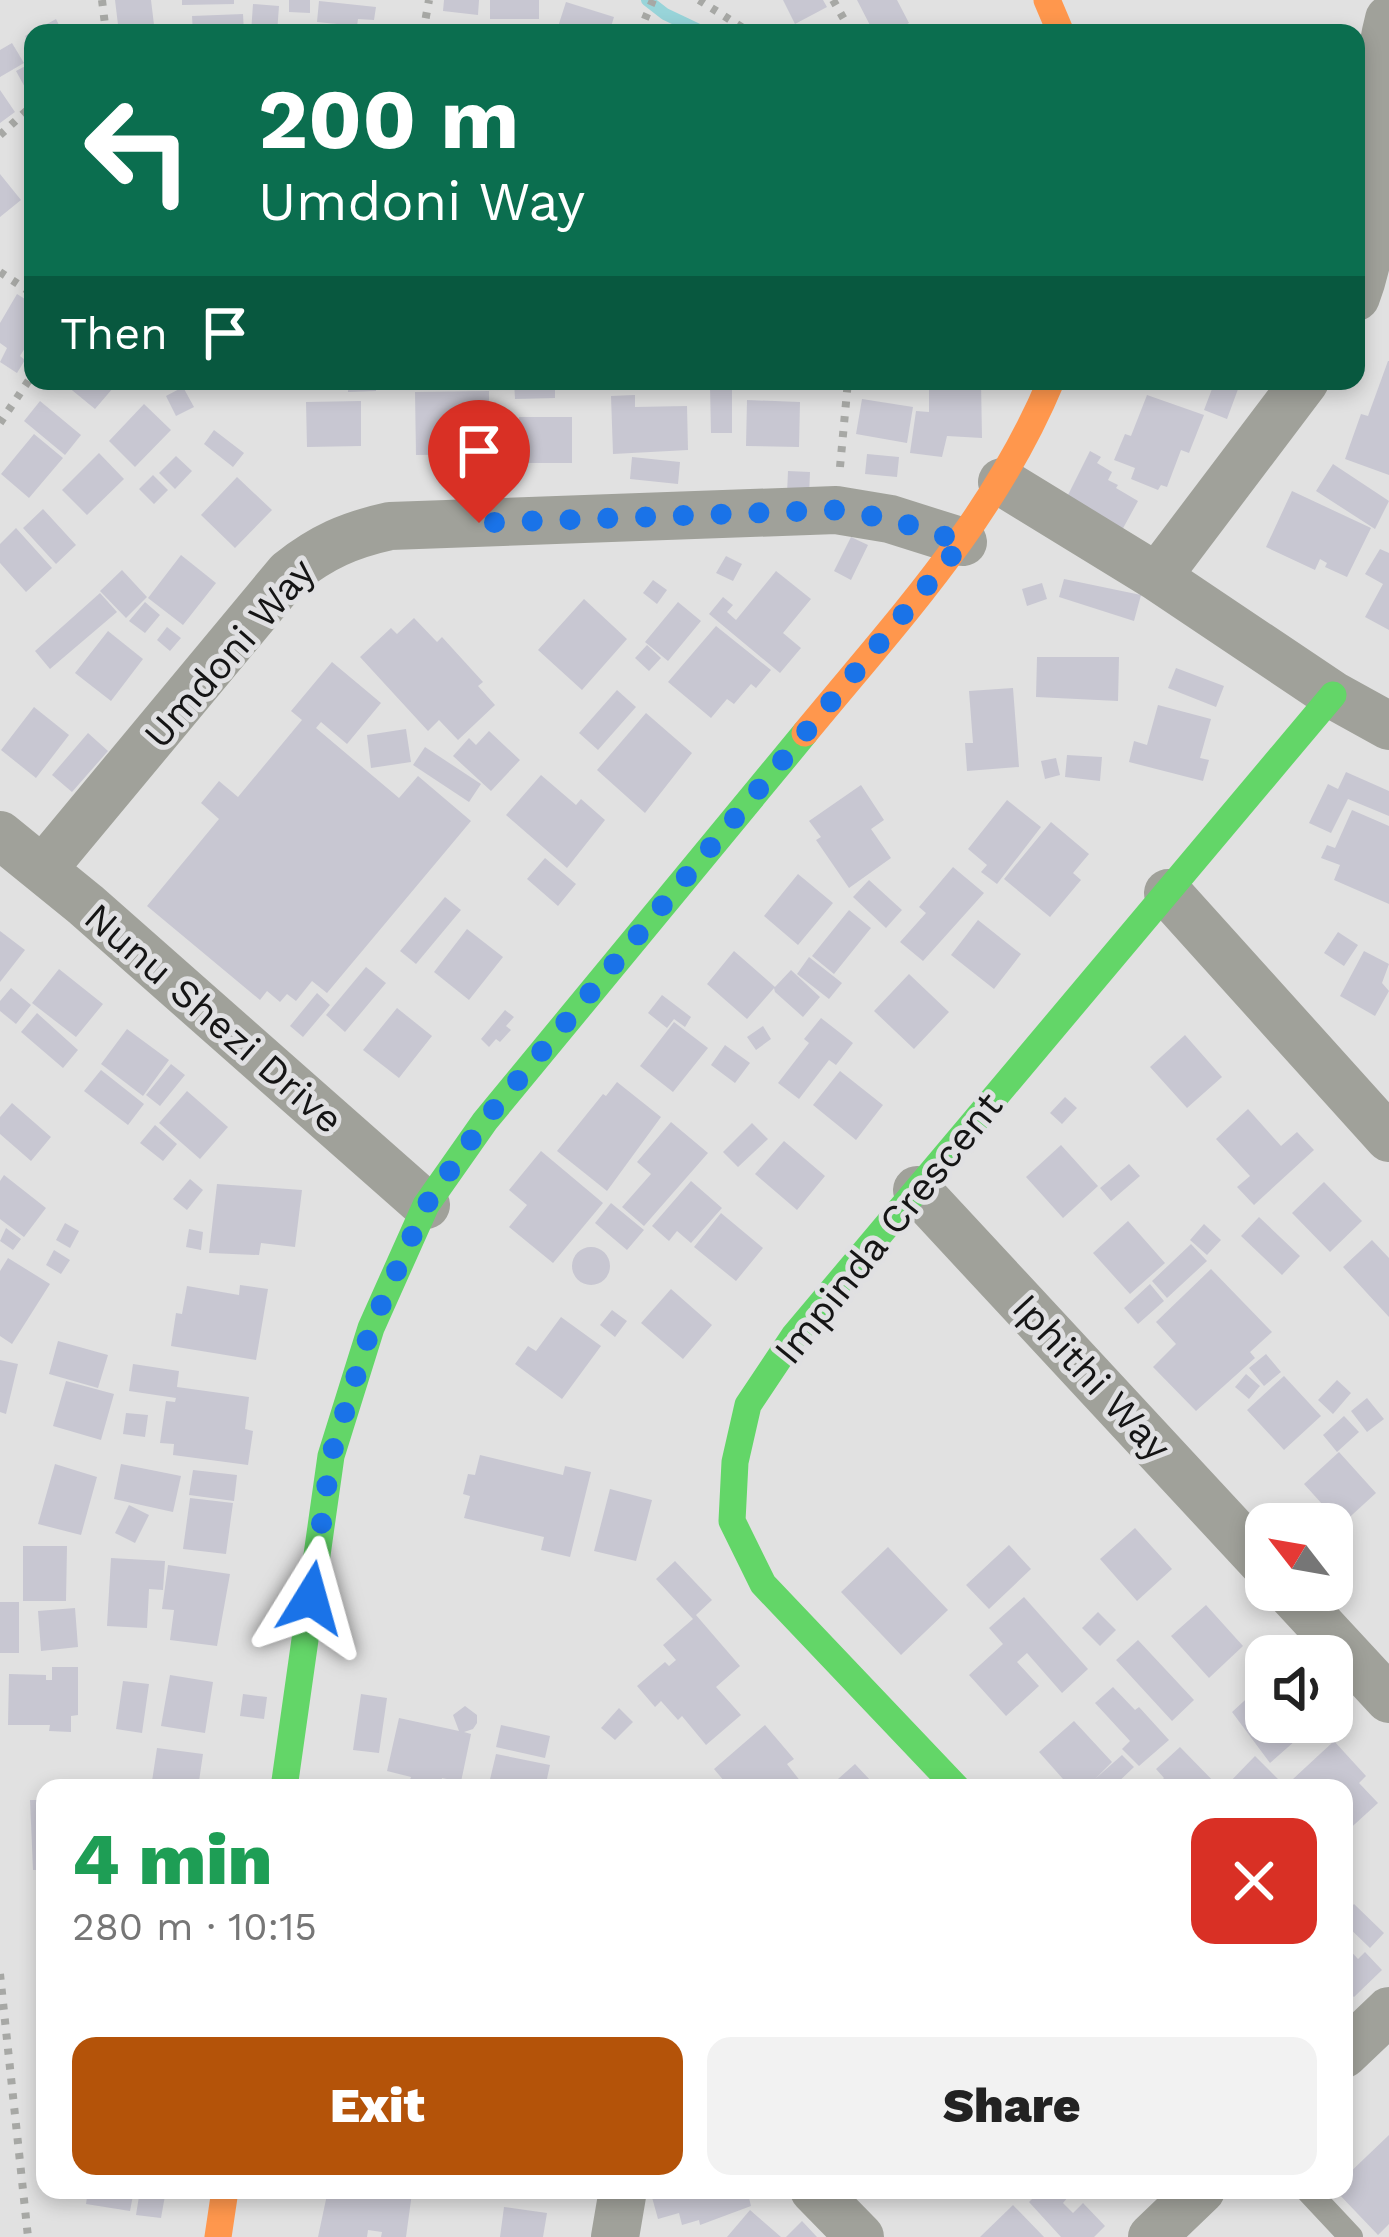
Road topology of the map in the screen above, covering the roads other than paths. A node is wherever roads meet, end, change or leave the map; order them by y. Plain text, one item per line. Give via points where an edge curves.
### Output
1 (1389, 19) edge
2 (1365, 273) edge
3 (1047, 390) edge
4 (1298, 390) edge
5 (1003, 482) junction
6 (963, 542) junction
7 (1156, 577) junction
8 (1333, 695) junction
9 (1389, 726) edge
10 (0, 835) edge
11 (44, 869) junction
12 (1168, 893) junction
13 (1389, 1138) edge
14 (916, 1190) junction
15 (426, 1205) junction
16 (1245, 1543) edge
17 (1307, 1611) edge
18 (1389, 1699) edge
19 (285, 1779) edge
20 (948, 1779) edge
21 (1389, 2011) edge
22 (1353, 2045) edge
23 (224, 2199) edge
24 (621, 2199) edge
25 (823, 2199) edge
26 (1192, 2199) edge
27 (1315, 2199) edge
28 (218, 2237) edge
29 (615, 2237) edge
30 (860, 2237) edge
31 (1152, 2237) edge
32 (1351, 2237) edge

1 - 2 street via 1378,238
3 - 5 street
4 - 7 street
5 - 6 street
5 - 7 street
6 - 11 street, Umdoni Way via 836,510 390,526 351,535 289,573
6 - 15 street via 485,1120
7 - 8 street
8 - 9 street
8 - 12 street, Impinda Crescent
10 - 11 street, Nunu Shezi Drive
11 - 15 street, Nunu Shezi Drive
12 - 13 street
12 - 14 street, Impinda Crescent
14 - 16 street, Iphithi Way
14 - 20 street, Impinda Crescent via 794,1336 748,1405 732,1521 763,1584
15 - 19 street via 371,1328 331,1456
17 - 18 street
21 - 22 street
23 - 28 street
24 - 29 street
25 - 30 street
26 - 31 street
27 - 32 lane

